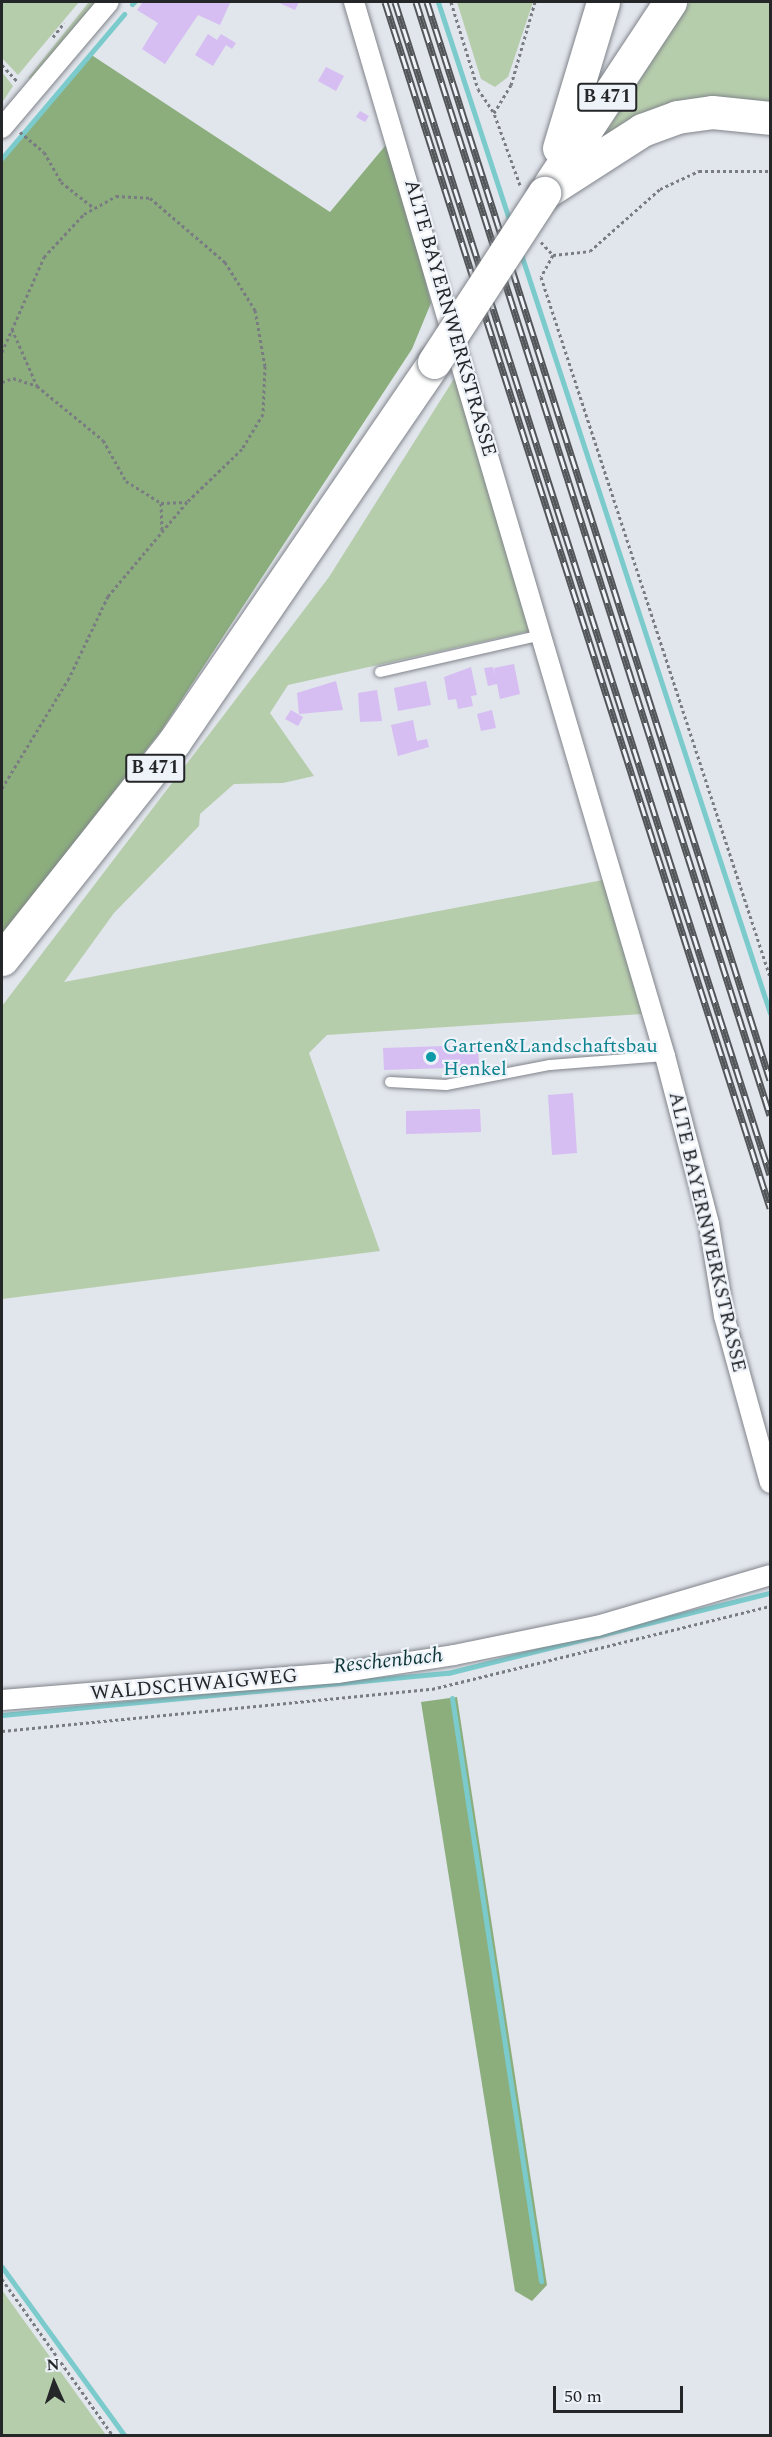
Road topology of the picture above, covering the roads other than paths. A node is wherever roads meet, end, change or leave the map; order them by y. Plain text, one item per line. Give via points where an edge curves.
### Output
1 (108, 2) edge
2 (354, 2) edge
3 (603, 2) edge
4 (670, 2) edge
5 (771, 118) edge
6 (5, 125) edge
7 (544, 193) junction
8 (542, 635) junction
9 (380, 672) dead end
10 (2, 959) edge
11 (665, 1056) junction
12 (390, 1082) dead end
13 (771, 1483) edge
14 (771, 1575) edge
15 (2, 1700) edge

1 - 6 street
2 - 8 street, ALTE BAYERNWERKSTRASSE
3 - 7 highway
4 - 7 highway, B 471
5 - 7 highway via 712,112 677,117 642,130
7 - 10 highway, B 471, bridge via 434,362 174,742
8 - 9 lane
8 - 11 street, ALTE BAYERNWERKSTRASSE
11 - 12 lane via 549,1065 446,1085
11 - 13 street, ALTE BAYERNWERKSTRASSE via 709,1224 724,1316
14 - 15 street, WALDSCHWAIGWEG via 597,1626 454,1655 338,1673

